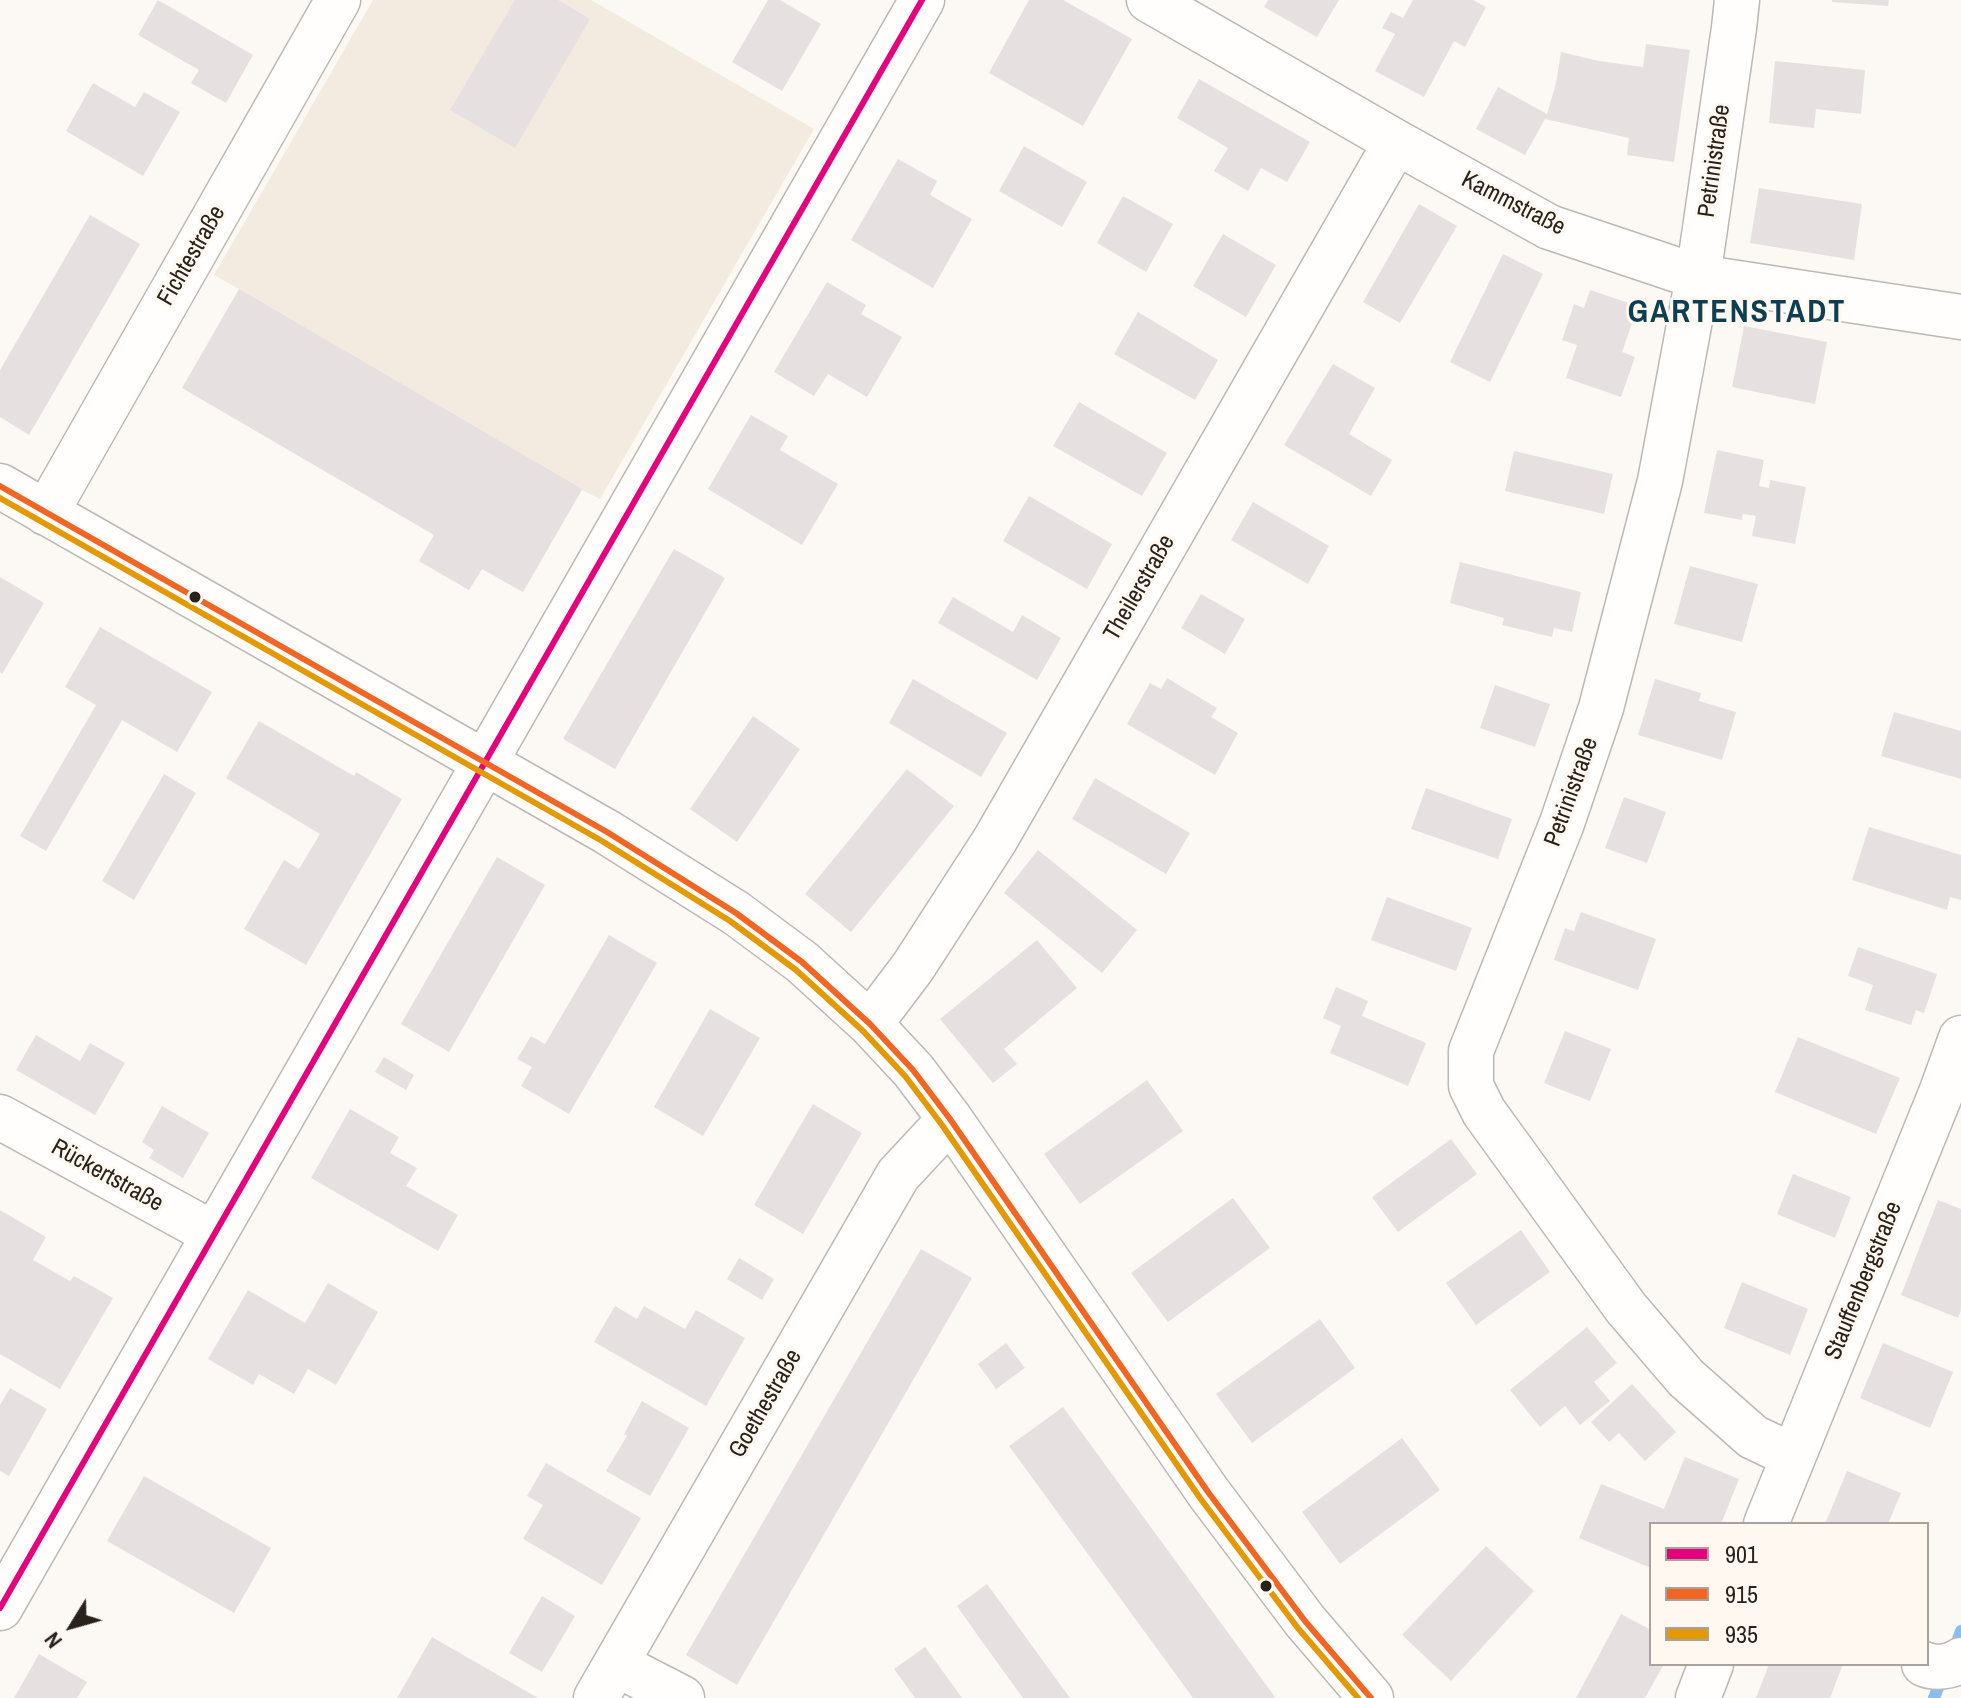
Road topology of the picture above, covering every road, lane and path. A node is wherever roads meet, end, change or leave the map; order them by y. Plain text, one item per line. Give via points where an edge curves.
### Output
1 (338, 0) edge
2 (922, 0) edge
3 (1149, 0) edge
4 (1737, 0) edge
5 (1396, 142) junction
6 (1698, 277) junction
7 (1961, 317) edge
8 (0, 486) edge
9 (46, 513) junction
10 (485, 761) junction
11 (870, 1024) junction
12 (1961, 1038) edge
13 (0, 1117) edge
14 (950, 1119) junction
15 (214, 1234) junction
16 (1793, 1456) junction
17 (1767, 1522) edge
18 (0, 1608) edge
19 (1961, 1660) edge
20 (1710, 1666) edge
21 (1929, 1666) edge
22 (606, 1681) edge
23 (682, 1698) edge
24 (1371, 1698) edge
25 (1698, 1698) edge

1 - 9 street, Fichtestraße
2 - 10 street
3 - 5 street, Kammstraße
4 - 6 street, Petrinistraße
5 - 6 street, Kammstraße via 1549,227
5 - 11 street, Theilerstraße via 995,840
6 - 7 street, Kammstraße
6 - 16 street, Petrinistraße via 1660,481 1601,708 1562,823 1471,1051 1471,1086 1484,1112 1626,1308 1686,1378 1753,1437
8 - 9 street
9 - 10 street
10 - 11 street via 736,913 802,962
10 - 15 street
11 - 14 street
12 - 16 street, Stauffenbergstraße
13 - 15 street, Rückertstraße
14 - 22 street, Goethestraße via 898,1175
14 - 24 street via 1208,1492
15 - 18 street
16 - 17 street, Stauffenbergstraße
19 - 21 street
20 - 25 street
22 - 23 street

